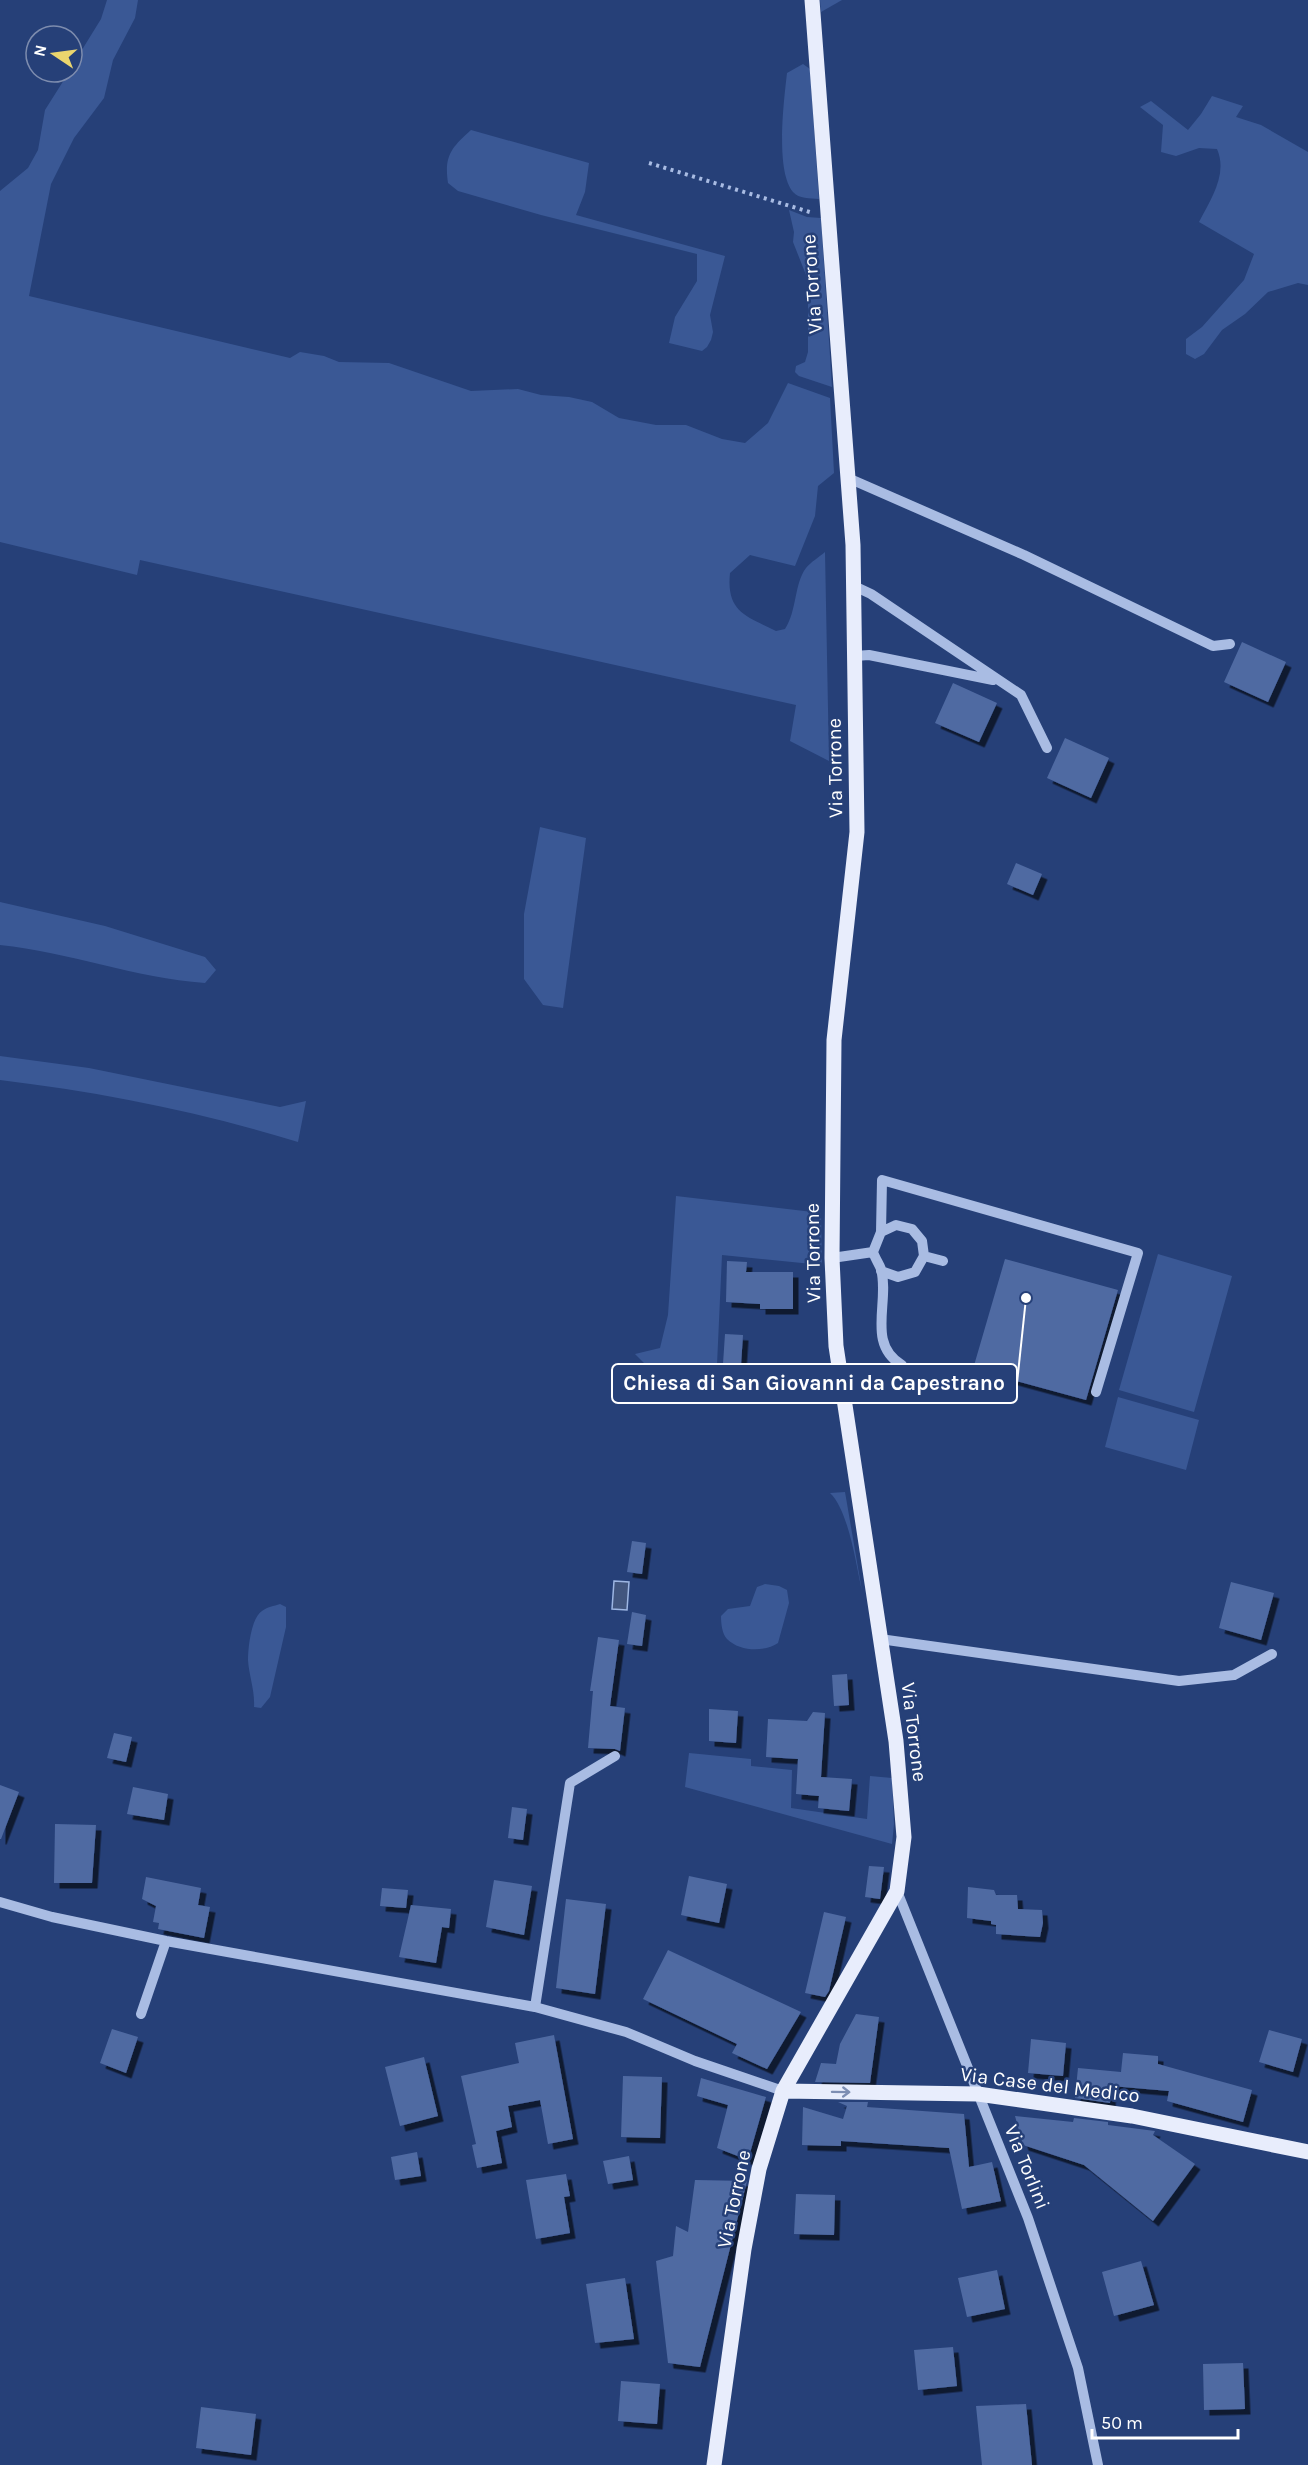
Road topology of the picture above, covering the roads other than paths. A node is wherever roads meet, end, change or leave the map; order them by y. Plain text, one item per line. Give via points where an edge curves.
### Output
1 (812, 0) edge
2 (848, 478) junction
3 (854, 585) junction
4 (1230, 644) dead end
5 (855, 656) junction
6 (998, 681) junction
7 (1047, 748) dead end
8 (881, 1232) junction
9 (873, 1252) junction
10 (924, 1256) junction
11 (832, 1258) junction
12 (943, 1261) dead end
13 (881, 1271) junction
14 (902, 1365) dead end
15 (1095, 1392) dead end
16 (880, 1639) junction
17 (1272, 1654) dead end
18 (615, 1756) dead end
19 (897, 1892) junction
20 (0, 1902) edge
21 (166, 1941) junction
22 (535, 2007) junction
23 (141, 2014) dead end
24 (783, 2091) junction
25 (978, 2094) junction
26 (1308, 2152) edge
27 (714, 2465) edge
28 (1098, 2465) edge

1 - 2 main road, Via Torrone
2 - 3 main road, Via Torrone
2 - 4 street via 1024,555 1213,646
3 - 5 main road, Via Torrone
3 - 6 street
5 - 6 street via 869,654
5 - 11 main road, Via Torrone via 857,832 834,1040
6 - 7 street via 1021,695
8 - 9 street
8 - 10 street via 896,1225 912,1229 922,1241
8 - 15 street via 882,1180 1138,1253
9 - 11 street
9 - 13 street
10 - 12 street
10 - 13 street via 915,1272 898,1277
11 - 16 main road, Via Torrone via 836,1346
13 - 14 street via 882,1344 893,1360
16 - 17 street via 1179,1682 1234,1675
16 - 19 main road, Via Torrone via 896,1741 904,1837
18 - 22 street via 570,1783
19 - 24 main road, Via Torrone
19 - 25 street, Via Torlini
20 - 21 street
21 - 22 street
21 - 23 street
22 - 24 street via 626,2032
24 -> 25 main road, Via Case del Medico
24 - 27 main road, Via Torrone via 759,2169 744,2248
25 - 26 main road, Via Case del Medico via 1132,2116
25 - 28 street, Via Torlini via 1028,2218 1078,2368

